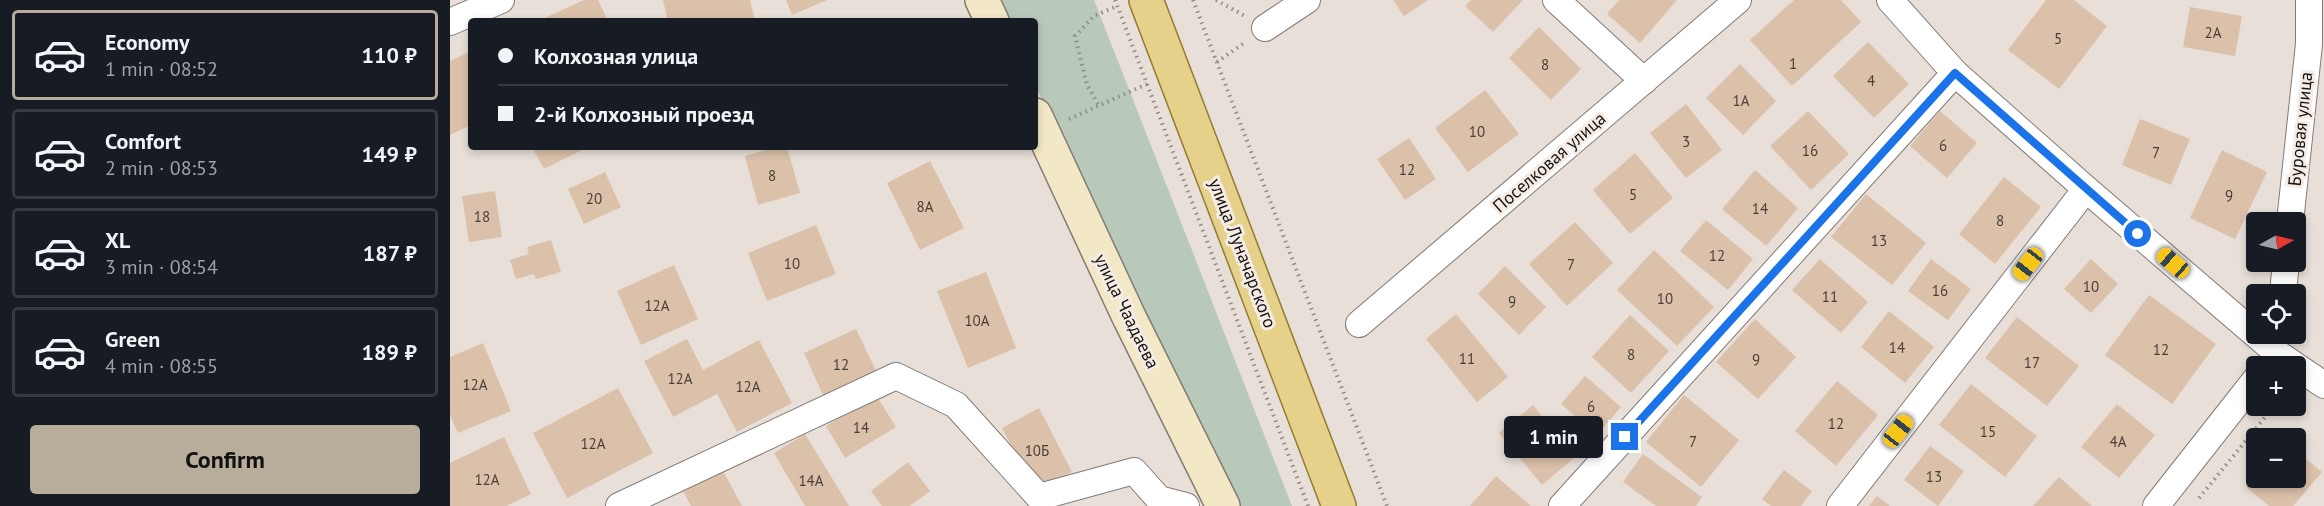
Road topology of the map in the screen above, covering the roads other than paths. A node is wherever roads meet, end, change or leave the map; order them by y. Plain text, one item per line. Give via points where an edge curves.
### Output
1 (501, 0) edge
2 (982, 0) edge
3 (1307, 0) edge
4 (1556, 0) edge
5 (1738, 0) edge
6 (1890, 0) edge
7 (2309, 0) edge
8 (1134, 2) edge
9 (991, 18) edge
10 (450, 22) edge
11 (1265, 28) road end
12 (2316, 44) edge
13 (1955, 73) junction
14 (1644, 81) junction
15 (1038, 121) edge
16 (2086, 189) junction
17 (2291, 212) edge
18 (1359, 324) dead end
19 (2274, 351) edge
20 (2324, 385) edge
21 (2246, 392) edge
22 (619, 506) edge
23 (1186, 506) edge
24 (1222, 506) edge
25 (1339, 506) edge
26 (1562, 506) edge
27 (1840, 506) edge
28 (2156, 506) edge

1 - 10 street
2 - 9 street
3 - 11 street
4 - 14 street
5 - 14 street, Поселковая улица
6 - 13 street
7 - 12 street, Буровая улица
8 - 25 main road, улица Луначарского
12 - 17 street, Буровая улица
13 - 16 street
13 - 26 street
14 - 18 street, Поселковая улица
15 - 24 street, улица Чаадаева
16 - 19 street
16 - 27 street
19 - 20 street
21 - 28 street
22 - 23 street via 896,376 956,405 1039,496 1134,471 1159,499

